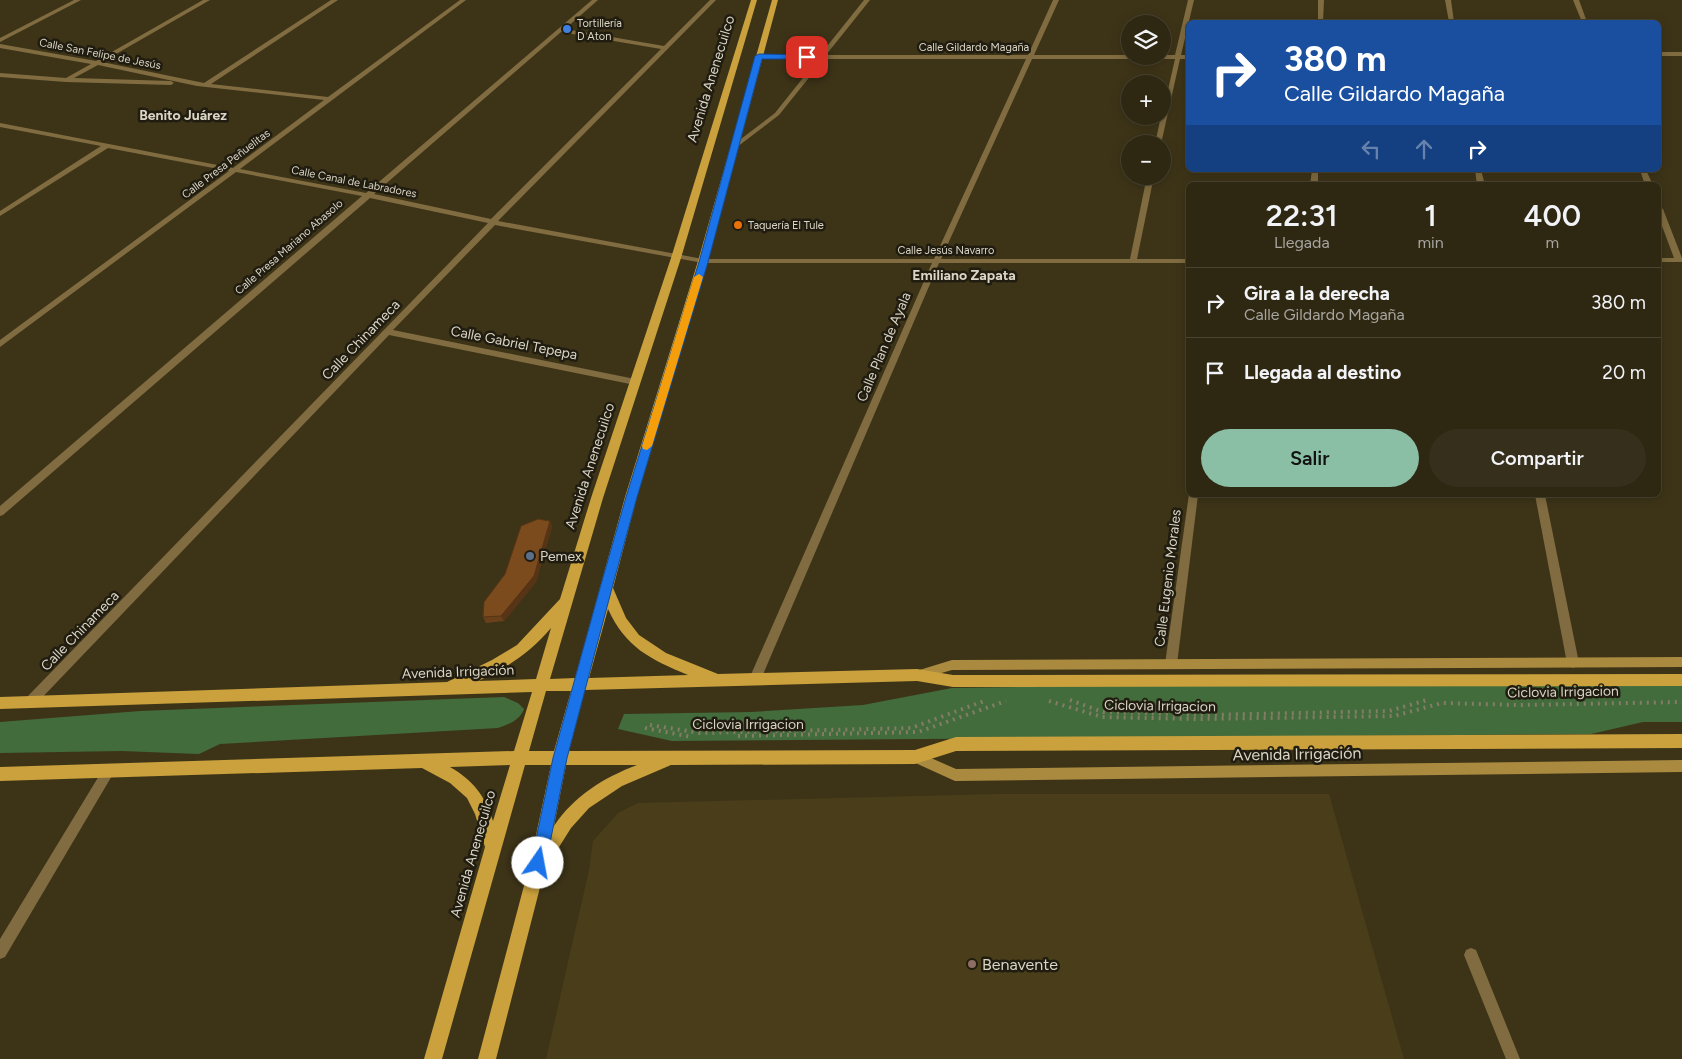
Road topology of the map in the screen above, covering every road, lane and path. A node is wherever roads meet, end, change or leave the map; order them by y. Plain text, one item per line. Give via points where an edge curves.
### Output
1 (78, 0) edge
2 (207, 0) edge
3 (334, 0) edge
4 (463, 0) edge
5 (595, 0) edge
6 (713, 0) edge
7 (754, 0) edge
8 (776, 0) edge
9 (866, 0) edge
10 (1056, 0) edge
11 (1191, 0) edge
12 (1321, 0) edge
13 (1448, 0) edge
14 (1576, 0) edge
15 (1186, 20) edge
16 (1186, 20) edge
17 (1321, 20) edge
18 (1452, 20) edge
19 (1584, 20) edge
20 (560, 30) junction
21 (0, 40) edge
22 (0, 46) edge
23 (666, 48) junction
24 (1661, 54) edge
25 (1682, 54) edge
26 (759, 56) junction
27 (823, 57) junction
28 (1177, 57) junction
29 (1186, 57) edge
30 (1029, 58) junction
31 (97, 63) junction
32 (0, 75) edge
33 (66, 80) junction
34 (197, 84) junction
35 (205, 85) junction
36 (330, 99) junction
37 (0, 125) edge
38 (1160, 135) edge
39 (107, 145) junction
40 (735, 146) junction
41 (236, 170) junction
42 (1149, 185) edge
43 (366, 195) junction
44 (0, 214) edge
45 (1661, 214) edge
46 (493, 222) junction
47 (676, 258) junction
48 (1661, 260) edge
49 (1680, 260) edge
50 (1133, 261) junction
51 (1186, 261) edge
52 (703, 262) junction
53 (936, 262) junction
54 (388, 332) junction
55 (0, 344) edge
56 (636, 382) junction
57 (1193, 497) edge
58 (1540, 497) edge
59 (0, 512) edge
60 (606, 588) junction
61 (568, 598) junction
62 (1682, 662) edge
63 (1573, 663) junction
64 (1171, 664) junction
65 (917, 675) junction
66 (755, 680) junction
67 (1682, 680) edge
68 (719, 681) junction
69 (580, 684) junction
70 (541, 686) junction
71 (446, 688) junction
72 (993, 698) dead end
73 (1042, 698) dead end
74 (1431, 698) dead end
75 (1068, 699) dead end
76 (32, 701) junction
77 (1012, 701) dead end
78 (1682, 702) edge
79 (0, 704) edge
80 (650, 725) dead end
81 (645, 728) dead end
82 (1682, 741) edge
83 (915, 757) junction
84 (520, 758) junction
85 (560, 758) junction
86 (672, 758) junction
87 (422, 761) junction
88 (1682, 766) edge
89 (109, 770) junction
90 (0, 774) edge
91 (493, 847) junction
92 (538, 863) junction
93 (0, 952) edge
94 (1471, 955) dead end
95 (433, 1059) edge
96 (486, 1059) edge
97 (1513, 1059) edge

1 - 21 street
2 - 31 street
3 - 35 street
4 - 36 street, Calle Presa Peñuelitas
5 - 20 street, Calle Presa Mariano Abasolo
6 - 23 street, Calle Chinameca
7 - 47 main road, Avenida Anenecuilco
8 - 26 main road
9 - 27 street
10 - 30 street, Calle Plan de Ayala
11 - 16 street
12 - 17 street
13 - 18 street
14 - 19 street
15 - 28 street
20 - 23 street
20 - 43 street, Calle Presa Mariano Abasolo
22 - 31 street, Calle San Felipe de Jesús
23 - 46 street, Calle Chinameca
24 - 25 street
26 - 27 street, Calle Gildardo Magaña
26 - 40 main road
27 - 30 street, Calle Gildardo Magaña
27 - 40 street via 777,114
28 - 29 street, Calle Gildardo Magaña
28 - 30 street, Calle Gildardo Magaña
28 - 38 street
30 - 53 street, Calle Plan de Ayala
31 - 33 street
31 - 34 street, Calle San Felipe de Jesús
32 - 33 street, Calle San Felipe de Jesús
33 - 34 street, Calle San Felipe de Jesús
34 - 35 street, Calle San Felipe de Jesús
35 - 36 street, Calle San Felipe de Jesús
36 - 41 street, Calle Presa Peñuelitas
37 - 39 street, Calle Canal de Labradores
39 - 41 street, Calle Canal de Labradores
39 - 44 street
40 - 52 main road
41 - 43 street, Calle Canal de Labradores
41 - 55 street, Calle Presa Peñuelitas
42 - 50 street
43 - 46 street, Calle Canal de Labradores
43 - 59 street, Calle Presa Mariano Abasolo
45 - 49 street
46 - 47 street, Calle Canal de Labradores
46 - 54 street, Calle Chinameca
47 - 52 street, Calle Canal de Labradores
47 - 56 main road, Avenida Anenecuilco
48 - 49 street
50 - 51 street, Calle Jesús Navarro
50 - 53 street, Calle Jesús Navarro
52 - 53 street, Calle Jesús Navarro
52 - 60 main road
53 - 66 street, Calle Plan de Ayala
54 - 56 street, Calle Gabriel Tepepa
54 - 76 street, Calle Chinameca
56 - 61 main road, Avenida Anenecuilco
57 - 64 street, Calle Eugenio Morales
58 - 63 street
60 - 68 main road via 619,620 634,640 666,659
60 - 69 main road
61 - 70 main road, Avenida Anenecuilco
61 - 71 main road via 542,630 521,649 493,667
62 - 63 street, Avenida Irrigación
63 - 64 street, Avenida Irrigación
64 - 65 street, Avenida Irrigación via 952,665
65 - 66 main road, Avenida Irrigación
65 - 67 main road, Avenida Irrigación via 953,681
66 - 68 main road, Avenida Irrigación
68 - 69 main road, Avenida Irrigación
69 - 70 main road, Avenida Irrigación
69 - 85 main road
70 - 71 main road, Avenida Irrigación
70 - 84 main road, Avenida Anenecuilco
71 - 76 main road, Avenida Irrigación
72 - 80 path via 911,728 700,733
73 - 78 path, Ciclovia Irrigacion via 1102,717 1196,719 1394,716 1442,703
74 - 75 path via 1389,711 1207,715 1103,712
76 - 79 main road, Avenida Irrigación
77 - 81 path, Ciclovia Irrigacion via 918,732 692,737
82 - 83 main road, Avenida Irrigación via 956,744
83 - 86 main road, Avenida Irrigación
83 - 88 street, Avenida Irrigación via 955,775
84 - 85 main road, Avenida Irrigación
84 - 87 main road, Avenida Irrigación
84 - 91 main road, Avenida Anenecuilco
85 - 86 main road, Avenida Irrigación
85 - 92 main road
86 - 92 main road via 631,773 601,790 573,812
87 - 89 main road, Avenida Irrigación
87 - 91 main road via 469,788 482,809
89 - 90 main road, Avenida Irrigación
89 - 93 street
91 - 95 main road, Avenida Anenecuilco
92 - 96 main road
94 - 97 street

